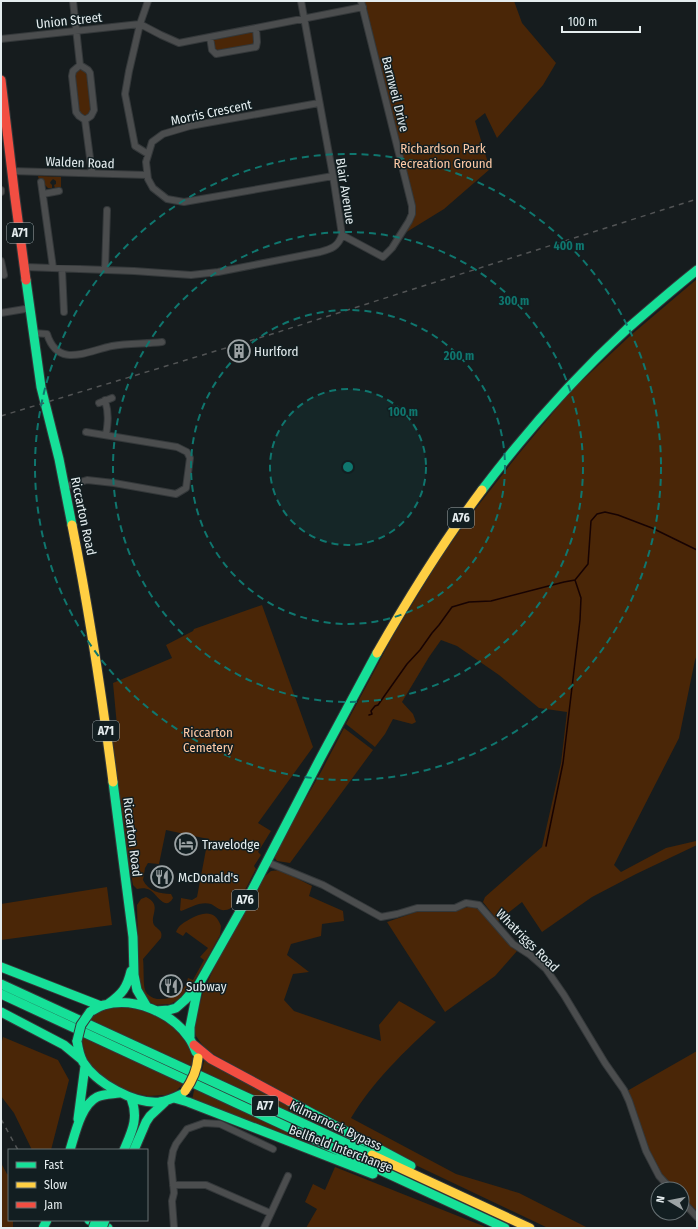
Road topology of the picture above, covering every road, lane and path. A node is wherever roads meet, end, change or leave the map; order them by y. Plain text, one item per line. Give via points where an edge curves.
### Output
1 (74, 1) edge
2 (148, 1) edge
3 (301, 1) edge
4 (362, 4) edge
5 (304, 19) junction
6 (140, 24) junction
7 (256, 28) junction
8 (76, 30) junction
9 (210, 37) junction
10 (1, 39) edge
11 (80, 65) junction
12 (1, 85) edge
13 (319, 103) junction
14 (85, 120) junction
15 (148, 154) junction
16 (11, 171) junction
17 (92, 173) junction
18 (147, 176) junction
19 (333, 176) junction
20 (41, 182) dead end
21 (59, 191) dead end
22 (43, 194) junction
23 (107, 210) dead end
24 (342, 235) junction
25 (1, 261) edge
26 (1, 264) edge
27 (25, 267) junction
28 (52, 268) junction
29 (62, 269) junction
30 (105, 270) junction
31 (697, 270) edge
32 (4, 275) dead end
33 (30, 308) junction
34 (64, 312) dead end
35 (1, 313) edge
36 (34, 333) junction
37 (162, 342) dead end
38 (112, 398) dead end
39 (86, 432) dead end
40 (106, 435) junction
41 (64, 487) junction
42 (267, 862) junction
43 (133, 958) junction
44 (1, 967) edge
45 (1, 984) edge
46 (199, 984) junction
47 (1, 994) edge
48 (104, 1005) junction
49 (147, 1007) junction
50 (156, 1011) junction
51 (1, 1012) edge
52 (192, 1041) junction
53 (84, 1063) junction
54 (119, 1093) junction
55 (131, 1098) junction
56 (174, 1098) junction
57 (165, 1102) junction
58 (77, 1127) junction
59 (70, 1149) edge
60 (124, 1149) edge
61 (134, 1149) edge
62 (273, 1149) dead end
63 (288, 1176) dead end
64 (664, 1181) edge
65 (173, 1185) junction
66 (690, 1210) edge
67 (270, 1213) junction
68 (697, 1217) edge
69 (508, 1218) junction
70 (90, 1221) edge
71 (501, 1226) edge
72 (108, 1228) edge
73 (174, 1228) edge
74 (264, 1228) edge
75 (530, 1228) edge

1 - 8 street
2 - 6 street
3 - 5 street, Blair Avenue
4 - 5 street
4 - 24 street, Barnweil Drive via 412,214 392,248 383,257
5 - 7 street
5 - 13 street, Blair Avenue
6 - 8 street, Union Street
6 - 9 street via 179,43
6 - 15 street via 125,94 135,146
7 - 9 street
7 - 9 street via 256,47 216,54 212,50
8 - 10 street, Union Street
8 - 11 street
11 - 14 street via 73,71 72,84 76,112
11 - 14 street via 90,73 94,110
12 - 16 main road, Riccarton Road / A71
13 - 15 street, Morris Crescent via 183,128 163,134 152,142
13 - 19 street, Blair Avenue
14 - 17 street
15 - 18 street, Morris Crescent
16 - 17 street, Walden Road
16 - 27 main road, Riccarton Road / A71
17 - 18 street, Walden Road
18 - 19 street via 153,188 167,198 184,202
19 - 24 street, Blair Avenue
20 - 22 street
21 - 22 street
22 - 28 street
23 - 30 street
24 - 30 street, Blair Avenue via 340,242 330,250 218,272 191,275
25 - 26 street
26 - 32 street
27 - 28 street, Blair Avenue
27 - 33 main road, Riccarton Road / A71
28 - 29 street, Blair Avenue
29 - 30 street, Blair Avenue
29 - 34 street
31 - 42 main road, A76 via 627,329 570,385 469,507 403,607
33 - 35 street
33 - 36 main road, Riccarton Road / A71
36 - 37 street via 47,334 51,346 56,350 75,356 113,346
36 - 41 main road, Riccarton Road / A71 via 41,387
38 - 40 street via 102,402 108,411
39 - 40 street
40 - 41 street via 177,447 188,452 190,458 186,488 176,494 87,480
41 - 43 main road, Riccarton Road / A71 via 85,590 104,710 133,937
42 - 46 main road, A76
42 - 64 street, Whatriggs Road via 323,885 381,918 418,908 456,908 466,903 479,905 513,944 530,954 546,969 564,994 624,1090 646,1151
43 - 48 main road, Riccarton Road / A71 via 128,983 120,994
43 - 49 main road, Riccarton Road / A71 via 135,986
44 - 48 main road
45 - 69 main road, Kilmarnock Bypass / A77
46 - 50 main road, A76 via 189,997 175,1008
46 - 52 main road, A76 via 190,1027
47 - 71 main road, Kilmarnock Bypass / A77
48 - 49 main road, A76 via 128,1003
48 - 53 main road, A76, bridge via 90,1012 81,1024 77,1041
49 - 50 main road, A76
50 - 52 main road, A76 via 172,1020
51 - 53 main road via 64,1045
52 - 56 main road, A76, bridge via 198,1066 194,1078 180,1096
52 - 69 main road, A77 via 211,1059
53 - 54 main road, A76 via 100,1080
53 - 58 main road
54 - 55 main road, A76
54 - 58 main road via 104,1095 94,1100
55 - 57 main road, A76
55 - 60 main road via 135,1108 135,1119
56 - 57 main road, A76
56 - 71 main road, Bellfield Interchange / A77
57 - 61 main road via 146,1122
58 - 59 main road
62 - 65 street via 220,1124 204,1123 187,1129 173,1151
63 - 67 street
65 - 67 street via 206,1185
65 - 73 street
66 - 68 street
67 - 74 street
69 - 75 main road, Kilmarnock Bypass / A77
70 - 72 main road

